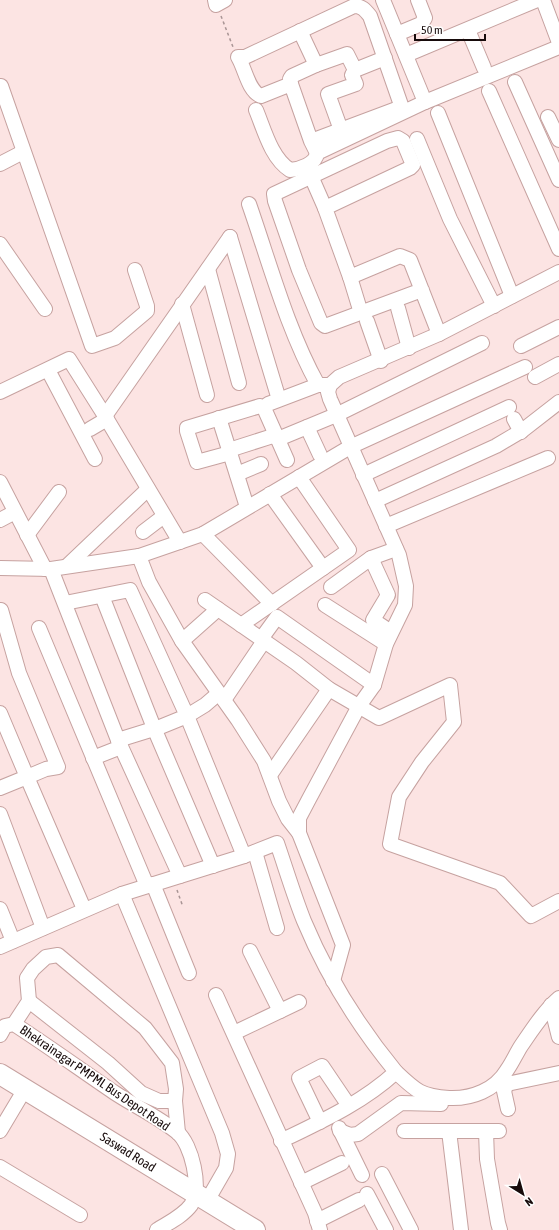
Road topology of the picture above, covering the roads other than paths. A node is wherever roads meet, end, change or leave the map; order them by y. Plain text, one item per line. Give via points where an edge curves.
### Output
1 (383, 0) edge
2 (418, 0) edge
3 (537, 0) edge
4 (543, 0) edge
5 (468, 30) junction
6 (300, 31) junction
7 (397, 34) junction
8 (559, 42) edge
9 (406, 55) junction
10 (385, 58) junction
11 (316, 65) junction
12 (484, 68) junction
13 (355, 70) junction
14 (515, 82) dead end
15 (291, 84) junction
16 (1, 86) dead end
17 (489, 91) dead end
18 (423, 99) junction
19 (256, 110) dead end
20 (438, 113) dead end
21 (548, 117) dead end
22 (341, 130) junction
23 (417, 139) dead end
24 (559, 140) edge
25 (314, 147) junction
26 (23, 152) junction
27 (0, 164) edge
28 (311, 176) junction
29 (559, 180) edge
30 (249, 204) dead end
31 (325, 208) junction
32 (0, 244) edge
33 (559, 249) edge
34 (208, 269) junction
35 (134, 270) dead end
36 (559, 272) edge
37 (350, 277) junction
38 (422, 290) junction
39 (512, 296) junction
40 (182, 304) junction
41 (494, 306) junction
42 (398, 308) dead end
43 (45, 309) dead end
44 (364, 317) junction
45 (559, 327) edge
46 (439, 334) junction
47 (482, 343) dead end
48 (521, 346) dead end
49 (409, 348) junction
50 (380, 361) junction
51 (559, 364) edge
52 (525, 367) dead end
53 (48, 370) junction
54 (535, 377) dead end
55 (239, 383) dead end
56 (324, 385) junction
57 (0, 392) edge
58 (277, 393) dead end
59 (208, 395) dead end
60 (559, 402) edge
61 (268, 404) dead end
62 (336, 415) junction
63 (106, 417) junction
64 (219, 418) junction
65 (307, 427) junction
66 (90, 429) dead end
67 (521, 432) junction
68 (277, 437) junction
69 (350, 447) junction
70 (230, 452) junction
71 (320, 455) dead end
72 (548, 458) dead end
73 (95, 459) dead end
74 (288, 460) dead end
75 (261, 464) dead end
76 (237, 474) junction
77 (363, 475) junction
78 (299, 477) junction
79 (0, 482) edge
80 (148, 489) junction
81 (60, 492) dead end
82 (270, 494) junction
83 (375, 501) junction
84 (247, 508) junction
85 (15, 512) junction
86 (164, 516) junction
87 (0, 520) edge
88 (386, 526) junction
89 (143, 532) dead end
90 (203, 534) junction
91 (27, 535) junction
92 (180, 542) junction
93 (396, 549) junction
94 (139, 556) junction
95 (371, 558) junction
96 (67, 566) junction
97 (0, 568) edge
98 (323, 568) junction
99 (48, 569) junction
100 (331, 587) dead end
101 (102, 596) junction
102 (205, 600) dead end
103 (64, 603) junction
104 (272, 604) junction
105 (325, 605) dead end
106 (218, 609) junction
107 (1, 610) dead end
108 (241, 625) junction
109 (39, 628) dead end
110 (388, 638) junction
111 (262, 640) junction
112 (182, 641) junction
113 (374, 685) junction
114 (329, 689) junction
115 (221, 696) junction
116 (359, 706) junction
117 (0, 713) edge
118 (186, 716) junction
119 (154, 728) junction
120 (120, 744) junction
121 (94, 758) junction
122 (270, 776) junction
123 (27, 777) junction
124 (0, 788) edge
125 (0, 814) edge
126 (299, 833) junction
127 (249, 854) junction
128 (213, 866) junction
129 (176, 877) junction
130 (150, 885) junction
131 (122, 894) junction
132 (559, 901) edge
133 (0, 909) edge
134 (84, 909) junction
135 (43, 928) junction
136 (276, 928) dead end
137 (13, 941) junction
138 (0, 947) edge
139 (250, 951) dead end
140 (189, 973) dead end
141 (333, 981) junction
142 (216, 995) dead end
143 (29, 1001) junction
144 (299, 1002) dead end
145 (555, 1002) edge
146 (280, 1011) junction
147 (14, 1024) junction
148 (234, 1033) junction
149 (0, 1035) edge
150 (559, 1037) edge
151 (396, 1072) junction
152 (559, 1073) edge
153 (0, 1074) edge
154 (25, 1089) junction
155 (492, 1098) dead end
156 (345, 1100) dead end
157 (175, 1101) junction
158 (508, 1109) dead end
159 (326, 1119) junction
160 (0, 1131) edge
161 (340, 1131) junction
162 (404, 1131) dead end
163 (450, 1131) junction
164 (178, 1133) junction
165 (281, 1141) junction
166 (342, 1162) dead end
167 (0, 1167) edge
168 (382, 1174) dead end
169 (362, 1175) dead end
170 (301, 1183) junction
171 (201, 1197) junction
172 (80, 1215) dead end
173 (319, 1226) edge
174 (156, 1230) edge
175 (254, 1230) edge
176 (386, 1230) edge
177 (411, 1230) edge
178 (461, 1230) edge
179 (500, 1230) edge

1 - 7 street
2 - 7 street via 425,18 421,24
3 - 5 street
4 - 8 street
5 - 9 street
5 - 12 street
6 - 10 street via 358,6 370,16
6 - 11 street
6 - 15 street via 245,57 238,57 258,95
7 - 9 street
8 - 12 street
8 - 18 street
9 - 18 street
10 - 13 street
10 - 22 street via 401,105
11 - 13 street via 347,54
11 - 15 street via 292,76
12 - 18 street
13 - 22 street via 352,75 356,84 328,94
14 - 29 street
15 - 25 street
16 - 26 street
17 - 33 street
18 - 25 street
19 - 25 street via 270,144 284,166 290,170 314,161
20 - 39 street
21 - 24 street
22 - 25 street
23 - 41 street via 450,219
26 - 27 street
26 - 35 street via 92,346 115,338 147,311
28 - 31 street
28 - 31 street via 398,138 403,141 410,155 413,165 410,168
28 - 44 street via 274,194 299,270 321,323 325,326
30 - 56 street via 307,365
31 - 37 street
32 - 43 street
34 - 40 street
34 - 55 street
34 - 58 street via 230,237
36 - 39 street
37 - 38 street via 400,256 410,260
37 - 44 street
38 - 44 street
38 - 46 street
39 - 41 street
40 - 59 street
40 - 63 street
41 - 46 street
42 - 49 street
44 - 50 street
45 - 48 street
46 - 49 street
47 - 62 street
49 - 50 street
50 - 56 street
51 - 54 street
52 - 69 street
53 - 57 street
53 - 63 street via 69,359
53 - 73 street
56 - 61 street
56 - 62 street
60 - 67 street
62 - 65 street
62 - 69 street
63 - 66 street
63 - 80 street
64 - 68 street via 263,407
64 - 70 street
64 - 70 street via 187,428 195,460 198,462
65 - 68 street
65 - 71 street
67 - 77 street via 511,413
67 - 83 street via 465,461
68 - 70 street
68 - 74 street
69 - 77 street
69 - 78 street
70 - 76 street
72 - 88 street
75 - 76 street
76 - 84 street
77 - 83 street
78 - 82 street
78 - 98 street via 348,550
79 - 85 street
80 - 86 street
80 - 96 street
81 - 91 street
82 - 84 street
82 - 98 street
83 - 88 street
84 - 90 street
85 - 87 street
85 - 91 street
86 - 89 street
86 - 92 street
88 - 93 street
90 - 92 street
90 - 104 street
91 - 99 street
92 - 94 street
93 - 95 street
93 - 110 street via 406,586 405,605
94 - 96 street
94 - 112 street via 149,582
95 - 100 street
95 - 110 street via 388,595 373,620
96 - 99 street
97 - 99 street
98 - 104 street
99 - 103 street
101 - 103 street
101 - 118 street via 130,590
101 - 119 street
102 - 106 street
103 - 120 street
104 - 108 street
105 - 110 street
106 - 108 street
106 - 112 street
107 - 123 street via 19,673 58,767
108 - 111 street
109 - 121 street
110 - 113 street
111 - 113 street via 277,617
111 - 114 street
111 - 115 street
112 - 115 street
113 - 116 street
114 - 116 street
114 - 122 street
115 - 118 street
115 - 122 street
116 - 126 street via 299,818
116 - 132 street via 379,718 450,685 454,722 422,762 399,797 390,844 500,883 531,916
117 - 123 street
118 - 119 street
118 - 127 street
119 - 120 street
119 - 128 street
120 - 121 street
120 - 129 street
121 - 130 street
122 - 126 street via 288,819
123 - 124 street
123 - 134 street
125 - 135 street
126 - 141 street via 343,945
127 - 128 street
127 - 136 street
127 - 141 street via 277,843 304,922
128 - 129 street
129 - 130 street
130 - 131 street
130 - 140 street
131 - 134 street
131 - 171 street via 222,1133 228,1154 226,1168
133 - 137 street
134 - 135 street
135 - 137 street
137 - 138 street
139 - 146 street
141 - 151 street via 368,1038
142 - 148 street
143 - 147 street
143 - 157 street via 141,1092 160,1101
143 - 157 street via 27,978 46,957 58,955 145,1028 160,1046 172,1063
144 - 146 street
145 - 150 street
145 - 151 street via 521,1047 506,1072 491,1087 474,1096 433,1097 416,1091
146 - 148 street
147 - 149 street, Bhekrainagar PMPML Bus Depot Road via 5,1026
147 - 164 street, Bhekrainagar PMPML Bus Depot Road
148 - 165 street
151 - 159 street via 376,1090
152 - 158 street via 507,1084 504,1091
153 - 154 highway, Saswad Road
154 - 160 street
154 - 171 highway, Saswad Road
155 - 161 street via 440,1104 401,1103 358,1134 350,1135
156 - 159 street via 322,1066 299,1078
157 - 164 street
159 - 161 street
159 - 165 street
161 - 169 street
162 - 163 street
163 - 178 street
163 - 179 street via 492,1131 487,1159
164 - 171 street, Bhekrainagar PMPML Bus Depot Road via 191,1153
165 - 170 street
166 - 170 street
167 - 172 street
168 - 177 street
170 - 173 street
171 - 174 street via 186,1212
171 - 175 highway, Saswad Road
173 - 176 street via 363,1197

